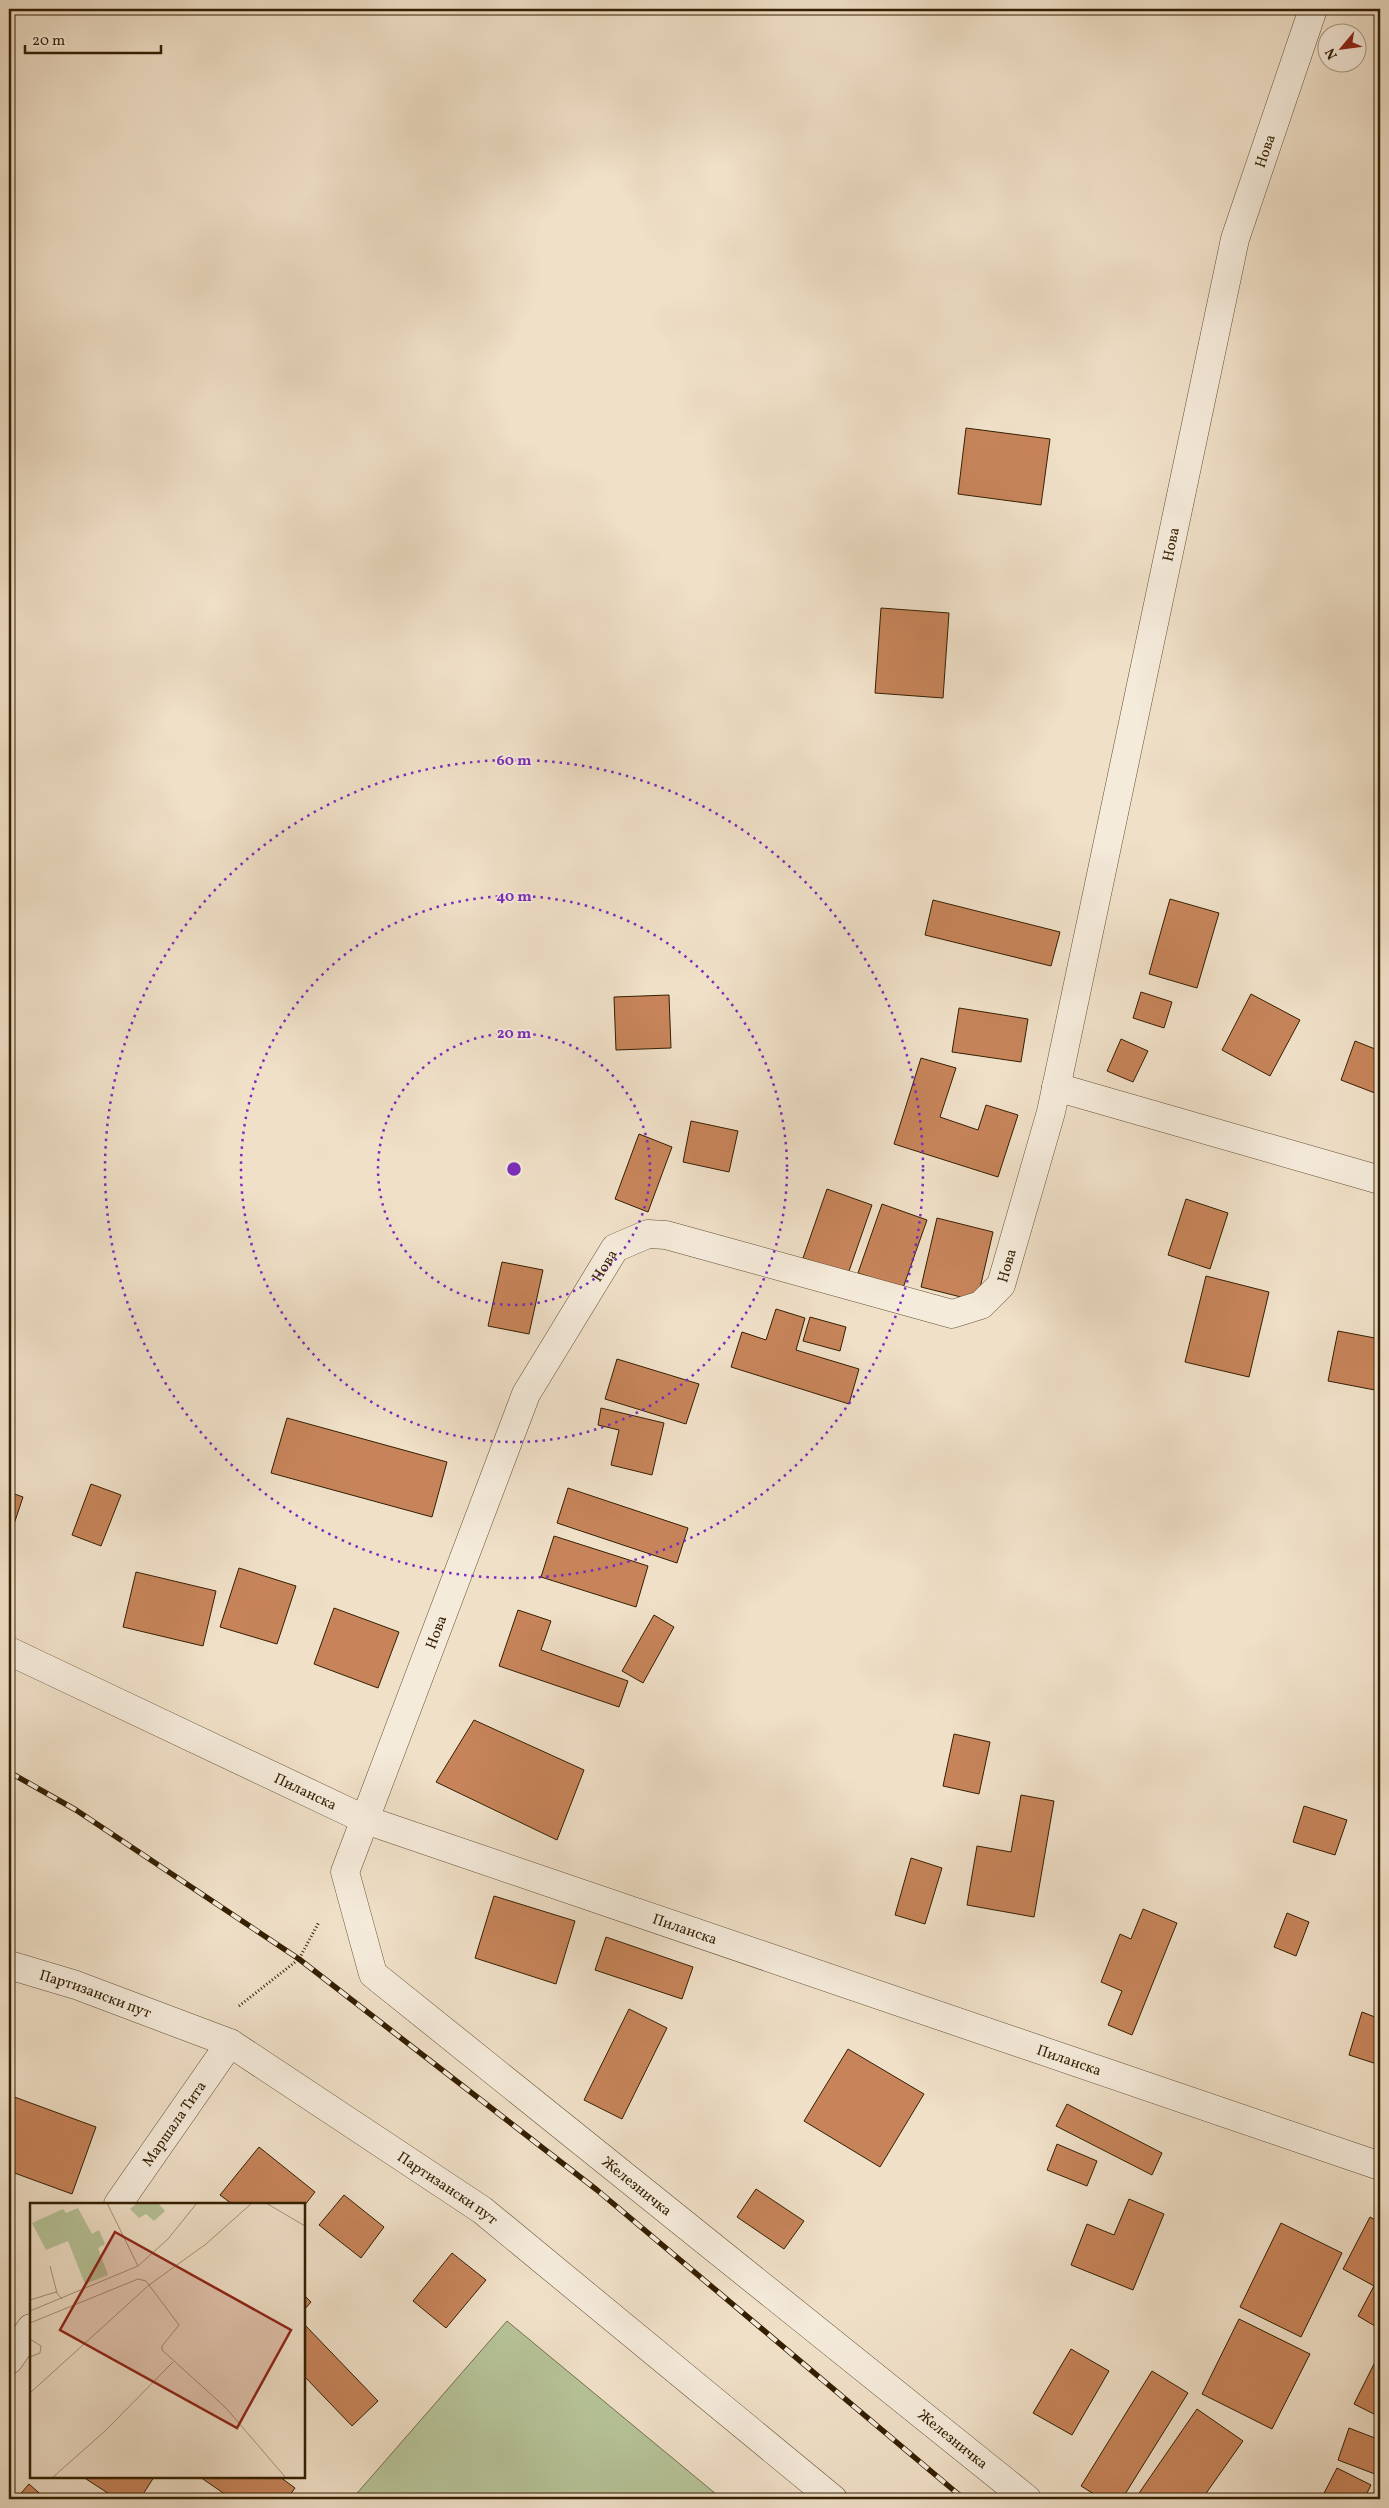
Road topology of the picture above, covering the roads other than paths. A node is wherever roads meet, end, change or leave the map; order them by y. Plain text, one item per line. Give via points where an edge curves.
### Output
1 (1313, 9) edge
2 (1056, 1087) junction
3 (1380, 1180) edge
4 (9, 1650) edge
5 (366, 1820) junction
6 (9, 1965) edge
7 (230, 2043) junction
8 (1380, 2166) edge
9 (119, 2203) edge
10 (30, 2329) edge
11 (9, 2360) edge
12 (833, 2499) edge
13 (1027, 2499) edge

1 - 2 street, Нова via 1235,239
2 - 3 street
2 - 5 street, Нова via 1001,1285 981,1305 952,1314 666,1235 648,1234 615,1248 526,1394
4 - 5 street, Пиланска
5 - 8 street, Пиланска
5 - 13 street, Железничка via 345,1872 373,1974
6 - 7 street, Партизански пут via 76,1984
7 - 9 street, Маршала Тита
7 - 12 street, Партизански пут via 482,2210
10 - 11 street

